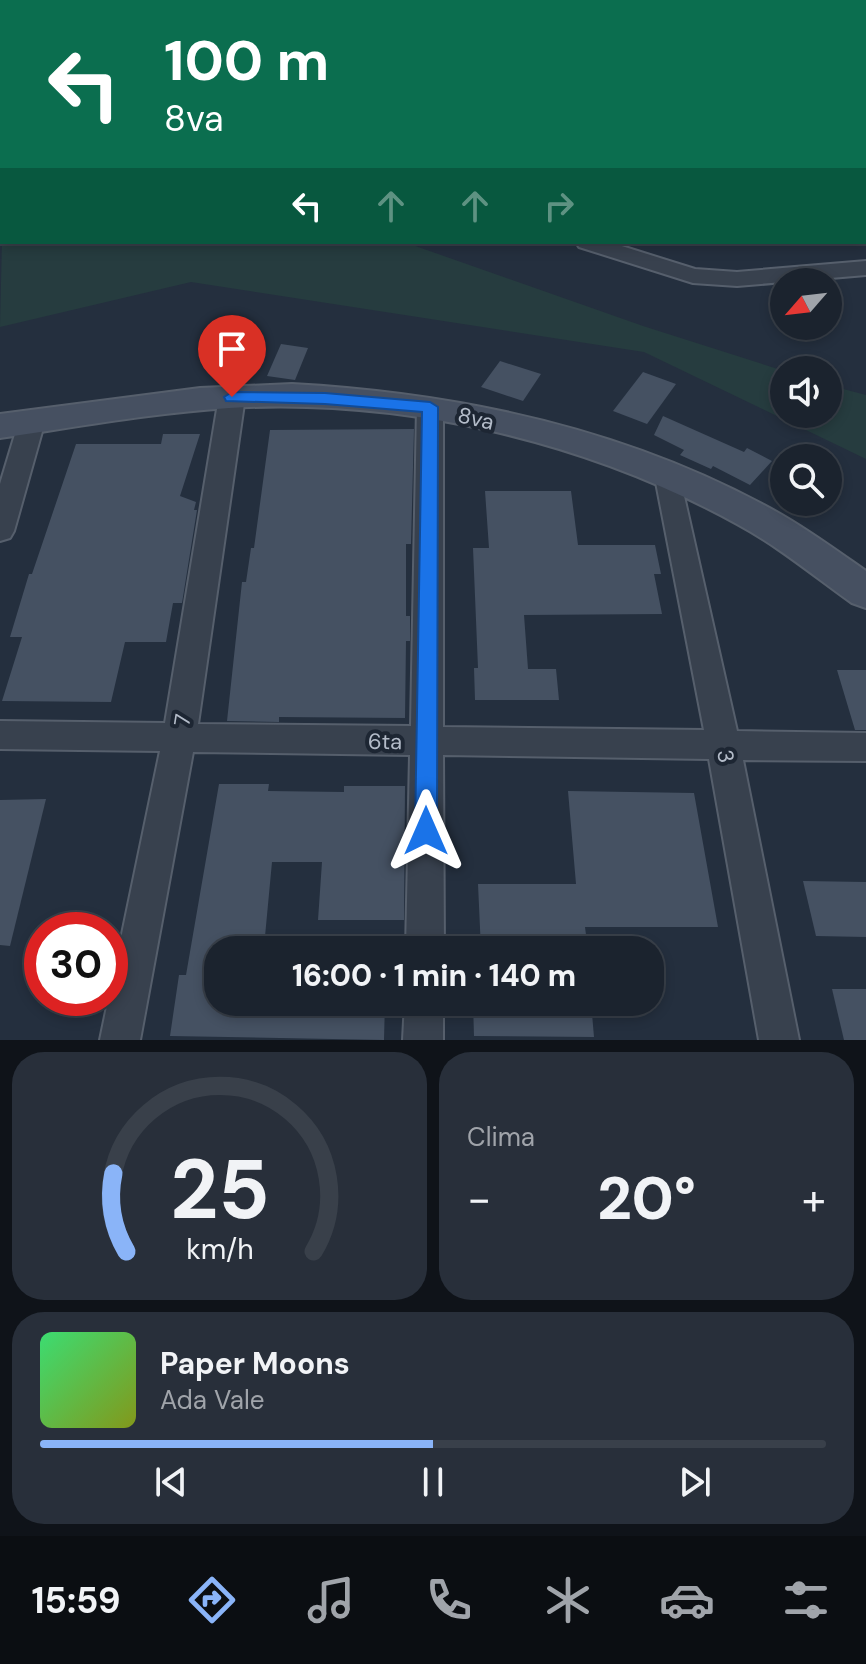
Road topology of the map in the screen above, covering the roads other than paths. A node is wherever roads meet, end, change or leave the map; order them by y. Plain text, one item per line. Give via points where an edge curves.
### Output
1 (593, 244) edge
2 (866, 268) edge
3 (232, 397) junction
4 (430, 407) junction
5 (16, 424) edge
6 (667, 472) junction
7 (0, 531) edge
8 (866, 592) edge
9 (0, 735) edge
10 (179, 738) junction
11 (427, 741) junction
12 (723, 744) junction
13 (866, 747) edge
14 (425, 936) edge
15 (424, 1016) edge
16 (120, 1040) edge
17 (423, 1040) edge
18 (779, 1040) edge

1 - 2 street via 693,276 737,279
3 - 4 street, 8va
3 - 5 street, 8va
3 - 10 street, 7
4 - 6 street, 8va via 559,437
4 - 11 street
5 - 7 street
6 - 8 street, 8va via 751,514
6 - 12 street, 3
9 - 10 street, 6ta
10 - 11 street, 6ta
10 - 16 street, 7
11 - 12 street, 6ta
11 - 14 street
12 - 13 street, 6ta
12 - 18 street, 3
15 - 17 street

